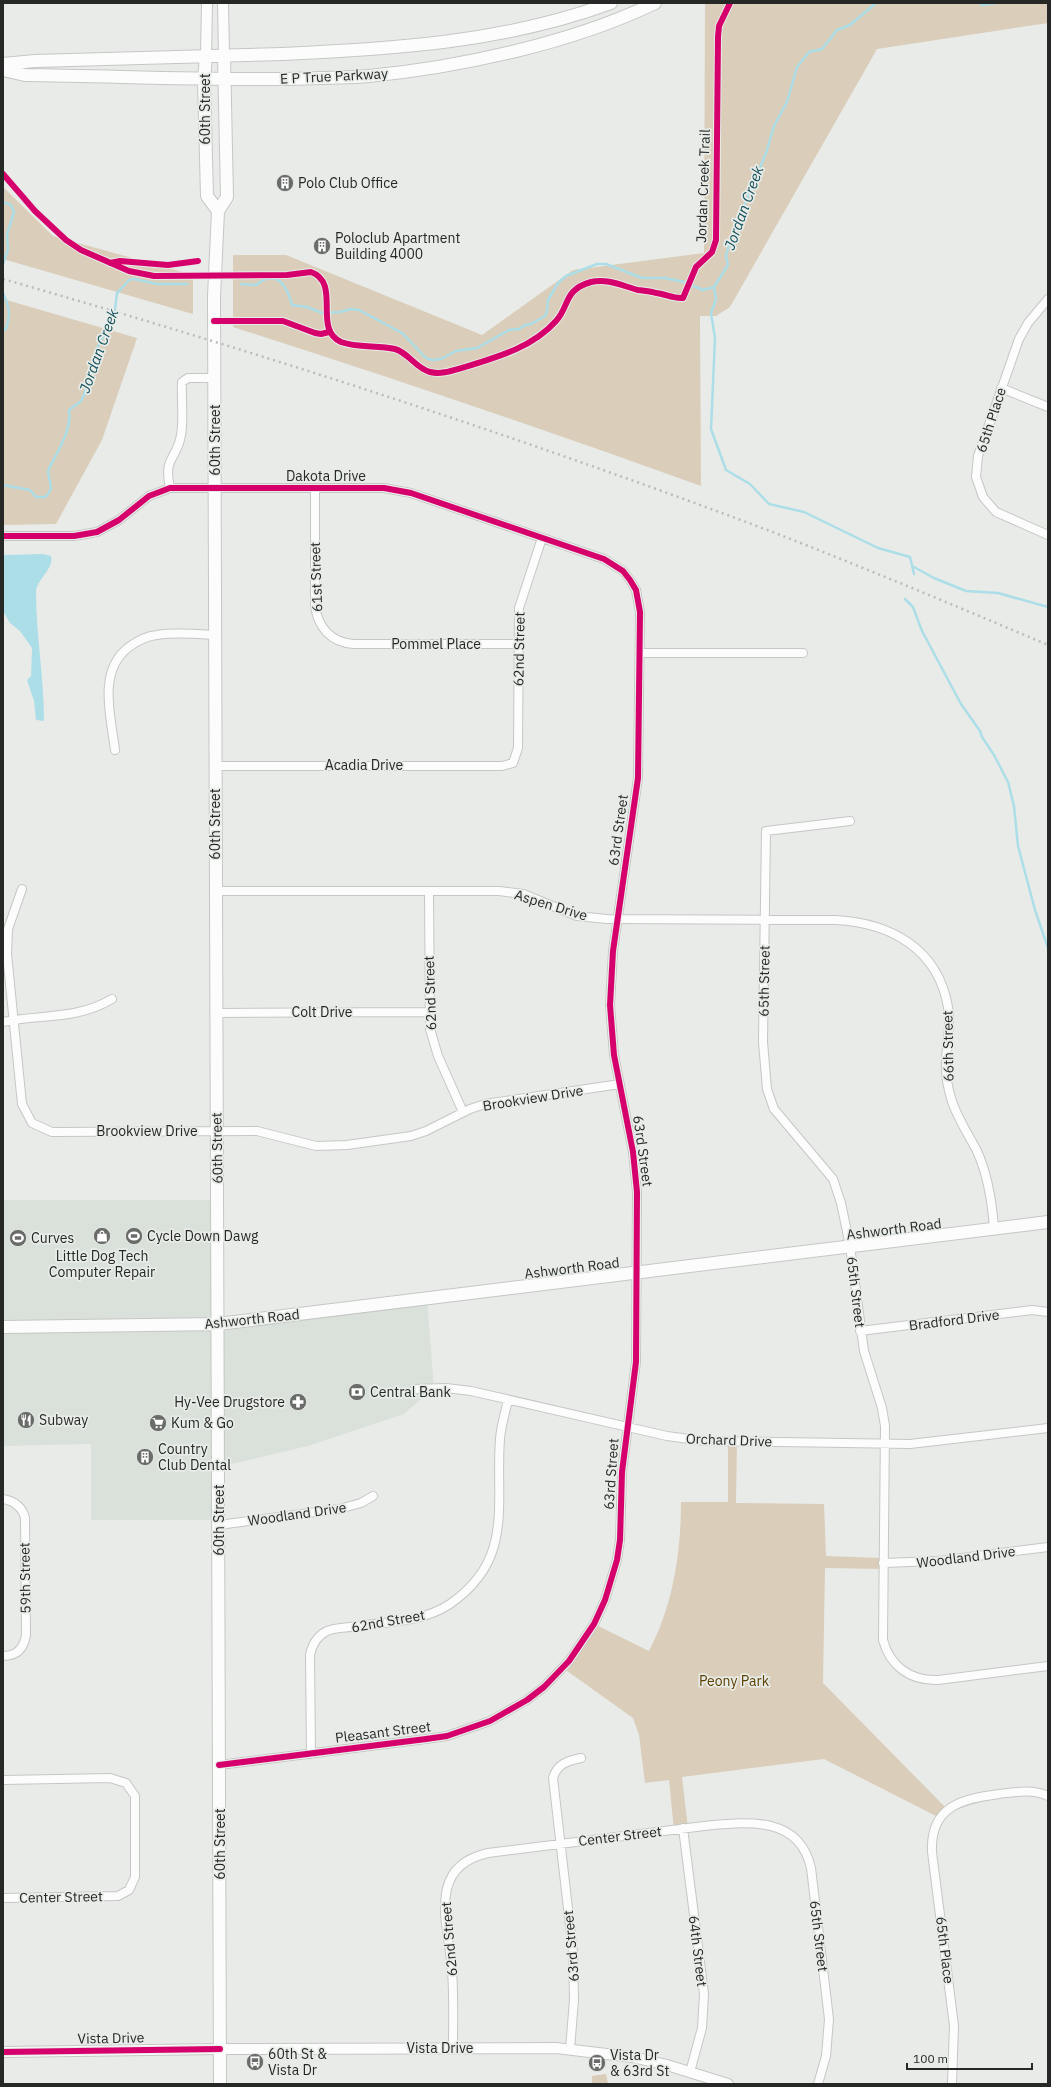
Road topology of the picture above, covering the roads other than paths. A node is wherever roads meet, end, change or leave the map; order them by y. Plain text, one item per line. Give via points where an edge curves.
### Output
1 (207, 3) edge
2 (223, 3) edge
3 (611, 3) edge
4 (655, 3) edge
5 (206, 56) junction
6 (224, 56) junction
7 (3, 64) edge
8 (3, 70) edge
9 (204, 80) junction
10 (224, 80) junction
11 (218, 211) junction
12 (1048, 299) edge
13 (215, 378) junction
14 (1001, 388) junction
15 (1048, 407) edge
16 (170, 488) junction
17 (215, 488) junction
18 (315, 488) junction
19 (3, 536) edge
20 (1048, 536) edge
21 (542, 538) junction
22 (636, 592) joint
23 (215, 635) junction
24 (354, 644) joint
25 (518, 644) junction
26 (640, 653) junction
27 (803, 653) dead end
28 (115, 750) dead end
29 (513, 763) joint
30 (215, 766) junction
31 (850, 821) dead end
32 (22, 889) dead end
33 (215, 891) junction
34 (429, 891) junction
35 (618, 919) junction
36 (765, 920) junction
37 (886, 930) joint
38 (112, 999) dead end
39 (429, 1012) junction
40 (216, 1013) junction
41 (14, 1020) junction
42 (3, 1022) edge
43 (620, 1084) junction
44 (463, 1112) junction
45 (216, 1131) junction
46 (1048, 1222) edge
47 (994, 1228) junction
48 (850, 1246) junction
49 (637, 1272) junction
50 (1048, 1312) edge
51 (218, 1324) junction
52 (3, 1327) edge
53 (860, 1331) junction
54 (415, 1389) dead end
55 (508, 1400) junction
56 (627, 1427) junction
57 (1048, 1428) edge
58 (886, 1444) junction
59 (373, 1496) dead end
60 (3, 1499) edge
61 (219, 1524) junction
62 (1048, 1547) edge
63 (883, 1563) junction
64 (4, 1656) edge
65 (1048, 1666) edge
66 (539, 1690) joint
67 (310, 1754) junction
68 (581, 1758) dead end
69 (219, 1765) junction
70 (3, 1780) edge
71 (1048, 1796) edge
72 (752, 1824) joint
73 (683, 1828) junction
74 (560, 1844) junction
75 (488, 1853) joint
76 (3, 1898) edge
77 (453, 2048) junction
78 (220, 2049) junction
79 (570, 2049) junction
80 (3, 2052) edge
81 (690, 2072) junction
82 (220, 2084) edge
83 (728, 2084) edge
84 (818, 2084) edge
85 (952, 2084) edge

1 - 5 street, 60th Street
2 - 6 street, 60th Street
3 - 6 main road, E P True Parkway via 556,21 471,39 363,50
4 - 10 main road, E P True Parkway via 613,22 555,40 437,66 369,76
5 - 6 main road, E P True Parkway
5 - 7 main road, E P True Parkway
5 - 9 main road, 60th Street
6 - 10 main road, 60th Street
8 - 9 main road, E P True Parkway via 25,74
9 - 10 main road, E P True Parkway
9 - 11 main road, 60th Street via 207,196
10 - 11 main road, 60th Street via 227,198
11 - 13 main road, 60th Street via 214,297
12 - 14 street, 65th Place via 1028,323
13 - 16 street via 188,378 182,382 182,434 168,466
13 - 17 main road, 60th Street
14 - 15 street
14 - 20 street, 65th Place via 977,461 976,477 979,488 988,505 996,512
16 - 17 street, Dakota Drive
16 - 19 street, Dakota Drive via 149,496 120,520 98,532 74,536
17 - 18 street, Dakota Drive
17 - 23 main road, 60th Street
18 - 21 street, Dakota Drive via 398,489
18 - 24 street, 61st Street via 316,615 331,637 340,642
21 - 22 street, Dakota Drive via 614,564 630,580
21 - 25 street, 62nd Street via 519,608
22 - 26 street, 63rd Street via 640,612
23 - 28 street via 155,635 135,642 119,657 108,688
23 - 30 main road, 60th Street
24 - 25 street, Pommel Place
25 - 29 street, 62nd Street via 518,748
26 - 27 street
26 - 35 street, 63rd Street via 638,778
29 - 30 street, Acadia Drive via 502,766
30 - 33 main road, 60th Street
31 - 36 street, 65th Street via 766,831
32 - 41 street via 8,929 7,954
33 - 34 street, Aspen Drive
33 - 40 main road, 60th Street
34 - 35 street, Aspen Drive via 499,891 523,894 577,916
34 - 39 street, 62nd Street
35 - 36 street, Aspen Drive
35 - 43 street, 63rd Street via 612,958 610,1004 611,1031
36 - 37 street, Aspen Drive via 860,922
36 - 48 street, 65th Street via 763,1042 767,1089 774,1110 833,1179 842,1203
37 - 47 street, 66th Street via 915,947 940,980 948,1008 948,1088 953,1107 988,1179
38 - 41 street via 83,1013
39 - 40 street, Colt Drive
39 - 44 street, 62nd Street via 433,1044
40 - 45 main road, 60th Street
41 - 42 street
41 - 45 street, Brookview Drive via 22,1104 32,1123 52,1132
43 - 44 street, Brookview Drive via 500,1102
43 - 49 street, 63rd Street via 636,1170
44 - 45 street, Brookview Drive via 432,1129 411,1136 347,1145 316,1146 257,1132
45 - 51 main road, 60th Street
46 - 47 main road, Ashworth Road
47 - 48 main road, Ashworth Road
48 - 49 main road, Ashworth Road
48 - 53 street, 65th Street
49 - 51 main road, Ashworth Road
49 - 56 street, 63rd Street via 636,1362
50 - 53 street, Bradford Drive via 1032,1310
51 - 52 main road, Ashworth Road
51 - 61 main road, 60th Street
53 - 58 street, 65th Street via 882,1408
54 - 55 street, Orchard Drive via 457,1389
55 - 56 street, Orchard Drive
55 - 67 street, 62nd Street via 500,1439 499,1530 489,1560 472,1586 438,1611 408,1620 335,1629 321,1635 315,1641 310,1655
56 - 58 street, Orchard Drive via 673,1438 704,1441
56 - 66 street, 63rd Street via 622,1472 620,1540 610,1587 597,1619 582,1644 560,1671
57 - 58 street, Orchard Drive via 924,1443
58 - 63 street, 65th Street
59 - 61 street, Woodland Drive via 356,1505 339,1509
60 - 64 street, 59th Street via 16,1503 25,1520 26,1635 25,1642 18,1652
61 - 69 main road, 60th Street
62 - 63 street, Woodland Drive via 938,1561
63 - 65 street, 65th Street via 882,1630 885,1649 904,1672 922,1680 938,1680
66 - 67 street, Pleasant Street via 509,1712 447,1736
67 - 69 street, Pleasant Street
68 - 74 street, 63rd Street via 559,1766 553,1778
69 - 78 main road, 60th Street
70 - 76 street, Center Street via 110,1778 126,1783 135,1796 136,1877 129,1890 118,1896
71 - 85 street, 65th Place via 1031,1791 976,1797 956,1804 940,1818 933,1835 932,1846 954,2026
72 - 73 street, Center Street
72 - 84 street, 65th Street via 771,1825 790,1834 799,1841 809,1858 829,2019 826,2056
73 - 74 street, Center Street
73 - 81 street, 64th Street via 704,1994 702,2028
74 - 75 street, Center Street
74 - 79 street, 63rd Street via 575,1976
75 - 77 street, 62nd Street via 468,1860 460,1866 453,1873 445,1892 444,1908 452,1971
77 - 78 street, Vista Drive
77 - 79 street, Vista Drive
78 - 80 street, Vista Drive
78 - 82 main road, 60th Street
79 - 81 street, Vista Drive via 632,2058
81 - 83 street, Vista Drive

